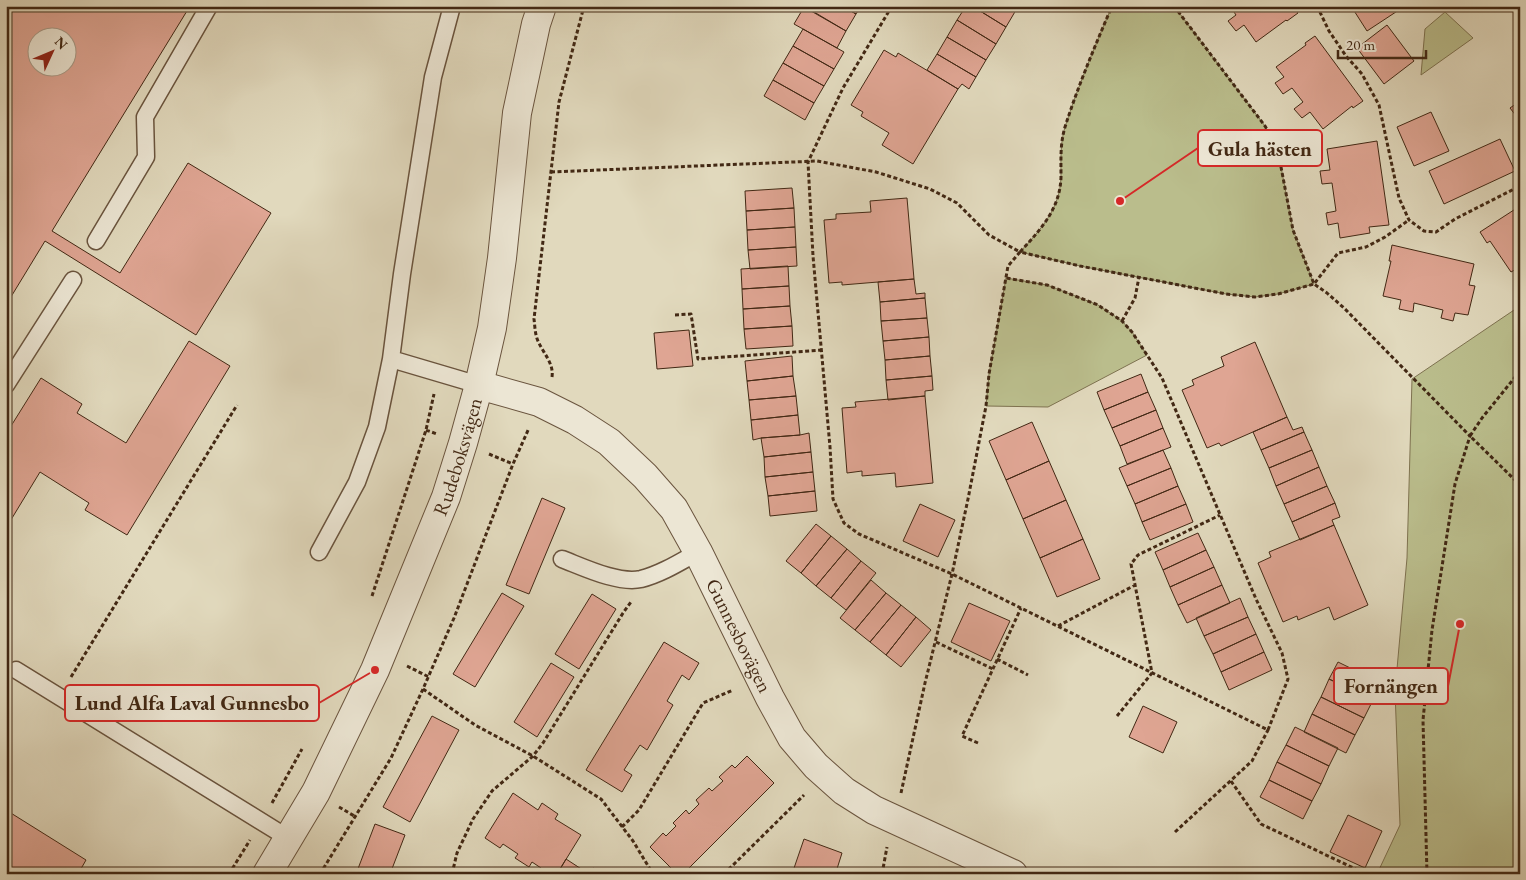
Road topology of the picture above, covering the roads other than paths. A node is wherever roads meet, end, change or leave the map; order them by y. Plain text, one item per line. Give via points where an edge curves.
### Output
1 (209, 6) edge
2 (452, 6) edge
3 (542, 6) edge
4 (96, 240) dead end
5 (73, 280) dead end
6 (391, 359) junction
7 (6, 384) edge
8 (479, 385) junction
9 (319, 552) dead end
10 (698, 552) junction
11 (562, 559) dead end
12 (16, 670) dead end
13 (288, 838) junction
14 (267, 874) edge
15 (1013, 874) edge

1 - 4 lane via 145,117 146,156
2 - 6 lane via 433,77
3 - 8 street, Rudeboksvägen via 517,113 502,258 492,328
5 - 7 lane
6 - 8 lane
6 - 9 lane via 377,427 357,482
8 - 10 street, Gunnesbovägen via 539,402 609,442 674,509
8 - 13 street, Rudeboksvägen via 446,497 375,670 316,792
10 - 11 lane via 639,579 616,578
10 - 15 street, Gunnesbovägen via 792,738 816,766 844,791 874,810
12 - 13 lane
13 - 14 street, Rudeboksvägen

